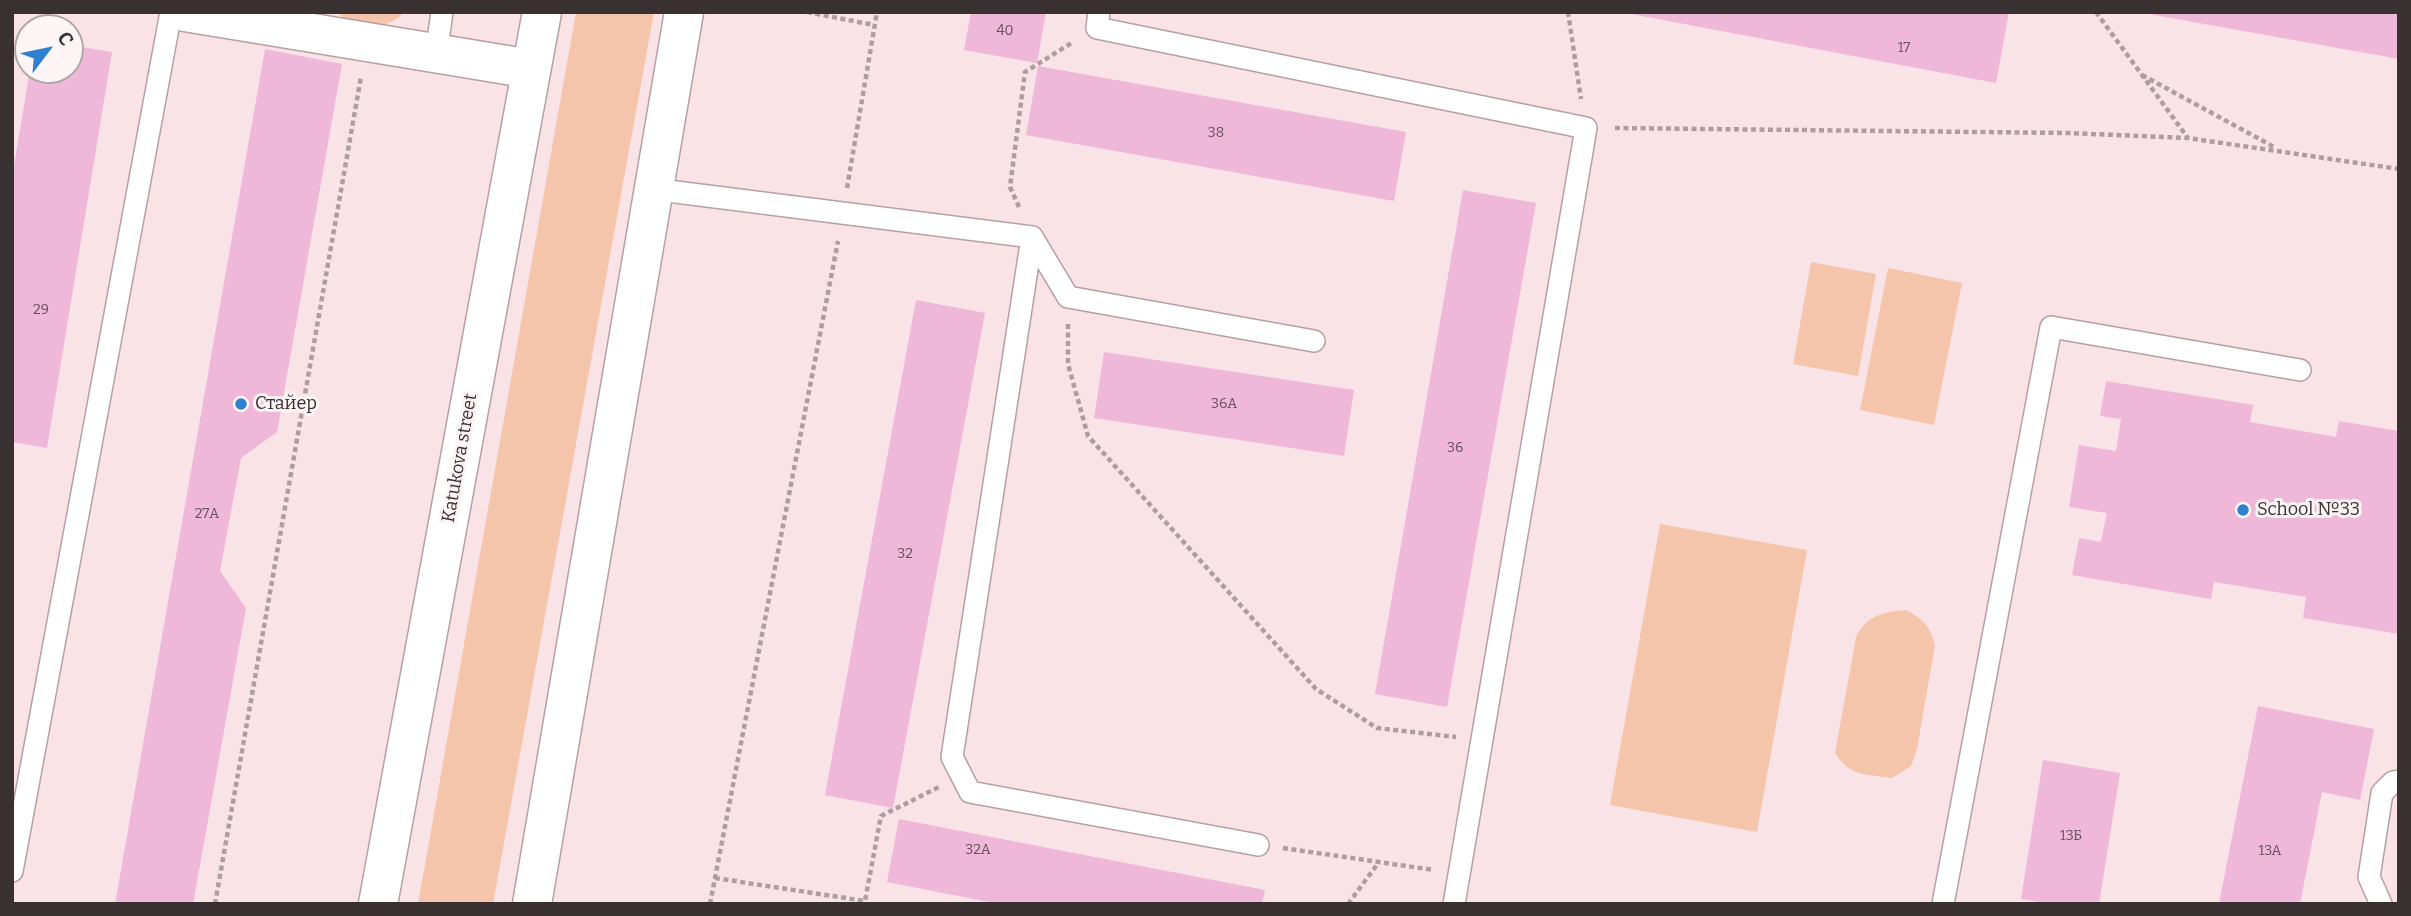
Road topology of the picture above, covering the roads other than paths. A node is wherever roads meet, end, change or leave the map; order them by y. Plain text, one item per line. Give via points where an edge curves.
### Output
1 (171, 12) edge
2 (185, 12) edge
3 (442, 12) edge
4 (542, 12) edge
5 (684, 12) edge
6 (1098, 20) edge
7 (295, 21) edge
8 (436, 54) junction
9 (531, 69) junction
10 (652, 189) junction
11 (1032, 237) junction
12 (1314, 341) dead end
13 (2300, 370) dead end
14 (2399, 781) edge
15 (1258, 845) road end
16 (12, 871) edge
17 (378, 904) edge
18 (532, 904) edge
19 (1454, 904) edge
20 (1943, 904) edge
21 (2381, 904) edge

1 - 16 lane
2 - 7 main road
3 - 8 lane
4 - 9 main road, Katukova street
5 - 10 main road
6 - 19 lane via 1586,128
7 - 8 main road via 367,42
8 - 9 main road
9 - 17 main road, Katukova street
10 - 11 lane
10 - 18 main road
11 - 12 lane via 1068,297
11 - 15 lane via 952,757 970,792
13 - 20 lane via 2051,327
14 - 21 lane via 2382,793 2369,877

